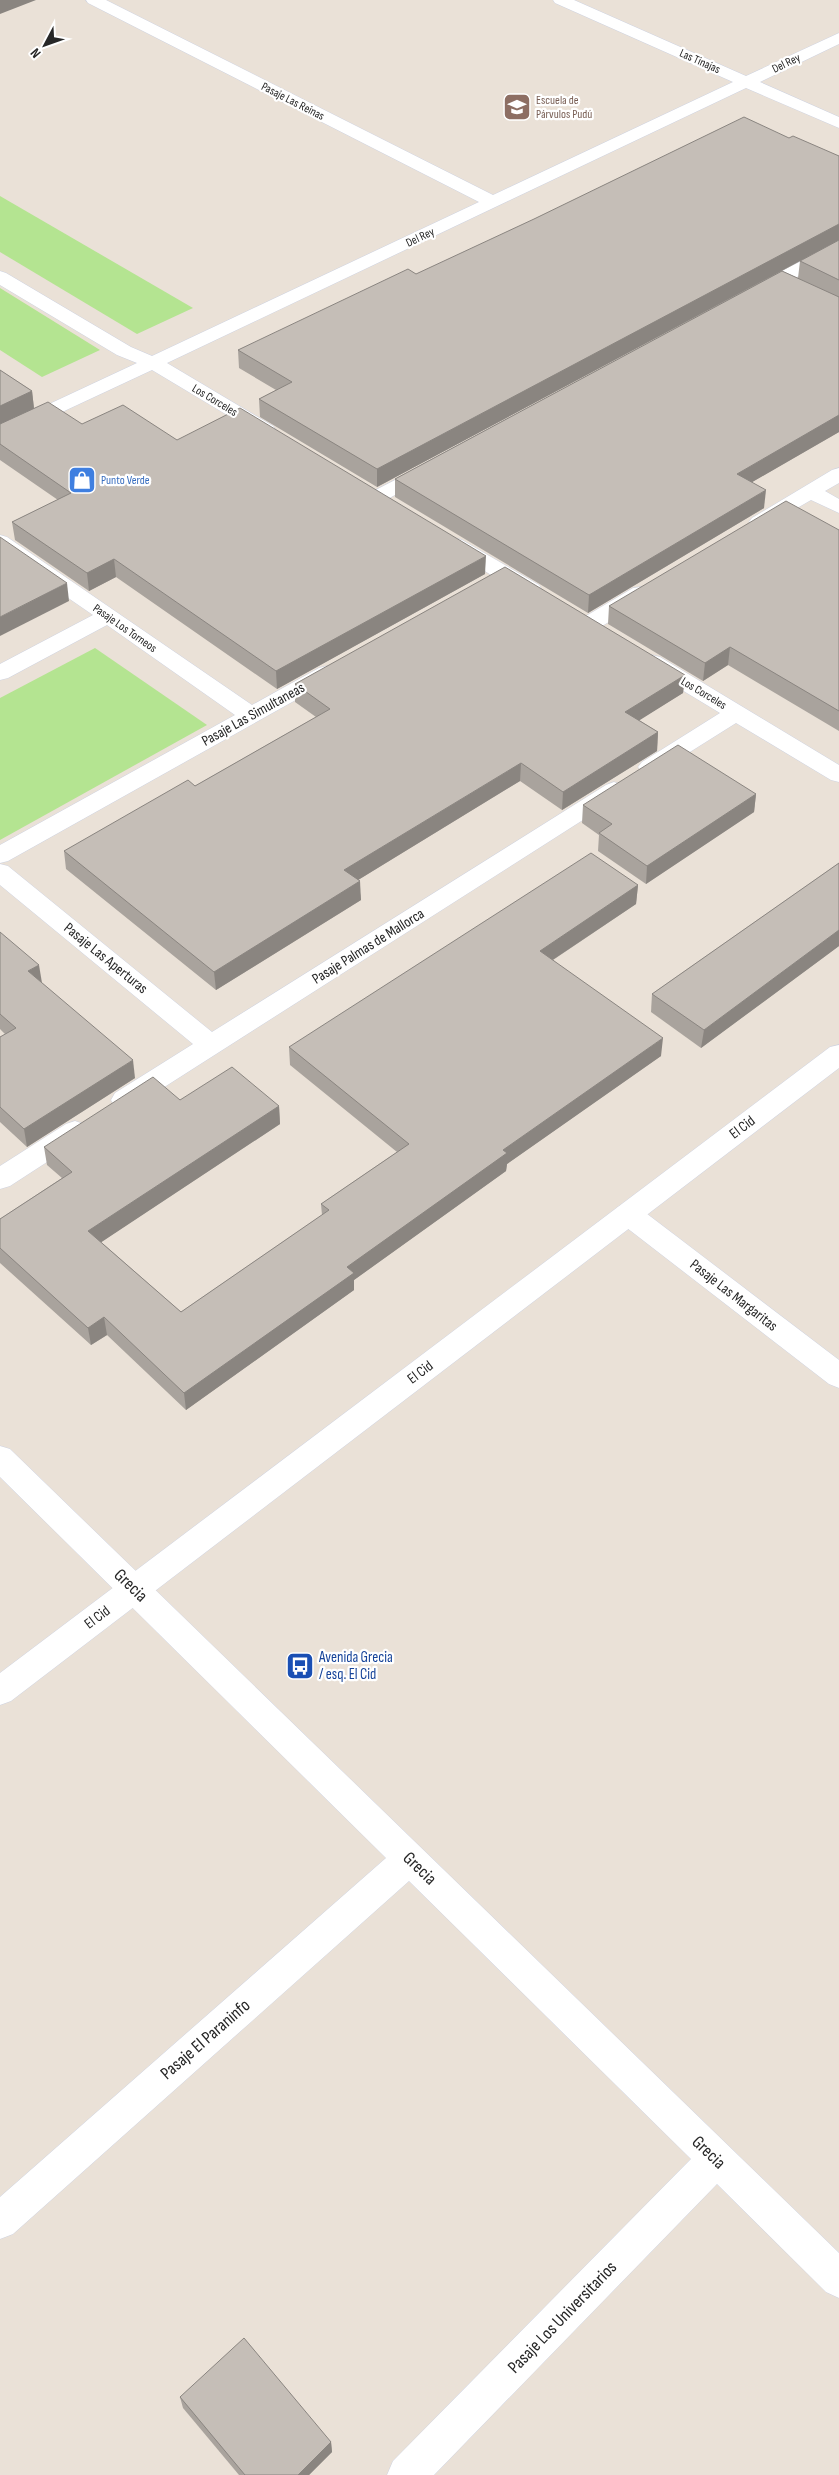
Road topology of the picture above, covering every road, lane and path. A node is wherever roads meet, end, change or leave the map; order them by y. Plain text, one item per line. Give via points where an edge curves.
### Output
1 (94, 0) edge
2 (561, 0) edge
3 (839, 38) edge
4 (747, 82) junction
5 (839, 122) edge
6 (493, 202) junction
7 (839, 247) edge
8 (0, 277) edge
9 (745, 298) edge
10 (153, 363) junction
11 (0, 435) edge
12 (286, 442) edge
13 (438, 464) edge
14 (839, 474) edge
15 (810, 491) junction
16 (377, 497) edge
17 (839, 507) edge
18 (742, 532) edge
19 (441, 536) edge
20 (0, 541) edge
21 (505, 574) junction
22 (657, 583) edge
23 (480, 588) edge
24 (547, 599) edge
25 (108, 616) junction
26 (589, 624) edge
27 (638, 654) edge
28 (344, 664) edge
29 (0, 673) edge
30 (736, 713) junction
31 (251, 715) junction
32 (839, 775) edge
33 (0, 855) edge
34 (0, 872) edge
35 (211, 1044) junction
36 (839, 1054) edge
37 (0, 1179) edge
38 (628, 1214) junction
39 (839, 1376) edge
40 (0, 1458) edge
41 (135, 1588) junction
42 (0, 1691) edge
43 (410, 1858) junction
44 (716, 2158) junction
45 (0, 2221) edge
46 (839, 2279) edge
47 (407, 2475) edge

1 - 6 street, Pasaje Las Reinas
2 - 4 street, Las Tinajas
3 - 4 street, Del Rey
4 - 5 street, Las Tinajas
4 - 6 street, Del Rey
6 - 10 street, Del Rey
7 - 9 street via 788,283
8 - 10 street, Los Corceles via 124,351
10 - 11 street, Del Rey
10 - 12 street, Los Corceles
13 - 16 street
14 - 15 street
15 - 17 street
15 - 18 street
19 - 21 street
20 - 25 street, Pasaje Los Torneos
21 - 23 street
21 - 24 street
22 - 26 street
25 - 29 street
25 - 31 street, Pasaje Los Torneos
27 - 30 street, Los Corceles
28 - 31 street, Pasaje Las Simultaneas
30 - 32 street, Los Corceles
30 - 35 street, Pasaje Palmas de Mallorca
31 - 33 street, Pasaje Las Simultaneas
34 - 35 street, Pasaje Las Aperturas
35 - 37 street, Pasaje Palmas de Mallorca
36 - 38 street, El Cid
38 - 39 street, Pasaje Las Margaritas
38 - 41 street, El Cid
40 - 41 street, Grecia
41 - 42 street, El Cid
41 - 43 street, Grecia
43 - 44 street, Grecia
43 - 45 street, Pasaje El Paraninfo
44 - 46 street, Grecia
44 - 47 street, Pasaje Los Universitarios

